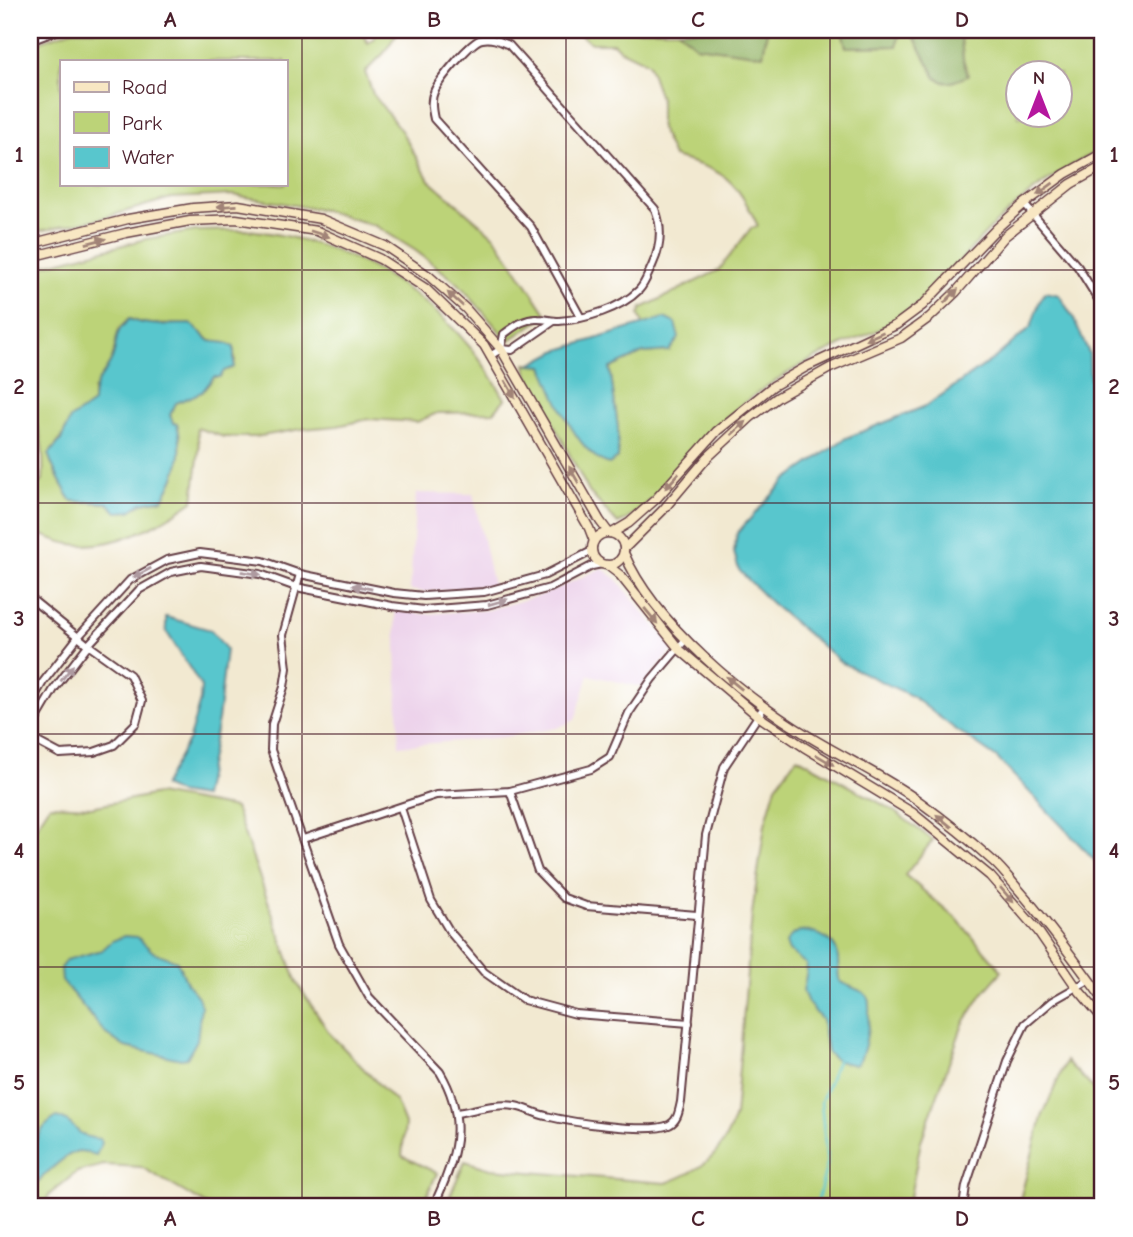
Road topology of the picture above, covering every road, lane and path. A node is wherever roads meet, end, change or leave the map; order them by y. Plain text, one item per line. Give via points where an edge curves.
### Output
1 (59, 30) edge
2 (1098, 30) edge
3 (1103, 39) edge
4 (30, 41) edge
5 (1103, 153) edge
6 (1103, 166) edge
7 (1024, 204) junction
8 (1033, 213) junction
9 (30, 244) edge
10 (30, 257) edge
11 (928, 301) junction
12 (1103, 307) edge
13 (936, 312) junction
14 (580, 316) junction
15 (554, 321) junction
16 (501, 349) junction
17 (490, 356) junction
18 (806, 367) junction
19 (811, 379) junction
20 (699, 451) junction
21 (707, 458) junction
22 (611, 533) junction
23 (594, 541) junction
24 (592, 551) junction
25 (624, 551) junction
26 (200, 553) junction
27 (605, 564) junction
28 (201, 566) junction
29 (300, 574) junction
30 (542, 576) junction
31 (296, 587) junction
32 (547, 588) junction
33 (475, 593) junction
34 (405, 594) junction
35 (30, 598) edge
36 (471, 606) junction
37 (403, 607) junction
38 (78, 637) junction
39 (687, 639) junction
40 (89, 645) junction
41 (679, 649) junction
42 (30, 704) edge
43 (764, 707) junction
44 (758, 716) junction
45 (30, 730) edge
46 (30, 738) edge
47 (510, 791) junction
48 (401, 808) junction
49 (303, 839) junction
50 (697, 915) junction
51 (1089, 980) junction
52 (1077, 988) junction
53 (1103, 999) edge
54 (1103, 1019) edge
55 (689, 1023) junction
56 (457, 1113) junction
57 (433, 1207) edge
58 (963, 1207) edge

1 - 4 street
2 - 3 street
5 -> 7 street
6 - 8 street
7 - 8 street
7 - 11 street
8 - 12 street via 1078,267
13 -> 8 street via 1005,236
16 -> 9 street via 429,276 385,246 321,219 238,205 193,208
10 -> 17 street via 190,221 236,219 317,231 380,258 425,288
11 - 13 street
11 -> 18 street via 896,326
13 - 19 street via 901,338
14 - 14 street via 624,302 641,289 657,255 661,223 655,209 509,45 494,38 480,39 434,91 434,119 531,227
14 - 15 street
15 - 16 street via 512,350
15 - 16 street via 524,321 504,334
16 - 17 street
22 -> 16 street
17 -> 23 street
18 - 19 street
18 - 20 street via 746,407
21 -> 19 street via 751,417
20 - 21 street
20 -> 22 street via 656,499
21 - 25 street
22 - 23 street
22 - 25 street via 620,538
23 - 24 street
24 - 27 street
24 - 30 street
25 - 27 street via 618,562
25 - 39 street via 631,570
26 - 28 street
26 - 29 street via 263,561
26 -> 38 street via 167,560 130,580
27 - 32 street
27 -> 41 street via 620,575
28 -> 31 street via 260,574
28 - 40 street via 171,572 139,590
29 - 31 street
34 -> 29 street
30 - 32 street
30 - 33 street
31 - 37 street
31 - 49 street via 283,635 287,668 272,724 271,750
36 -> 32 street
33 - 34 street
33 - 36 street
34 - 37 street
35 - 38 street
36 - 37 street
38 - 40 street
38 - 42 street
39 - 41 street
43 -> 39 street
45 -> 40 street via 54,689
40 - 46 street via 130,675 142,701 136,723 114,745 94,752 60,754
41 - 44 street
41 - 47 street via 629,713 610,757 591,769
43 - 44 street
51 -> 43 street via 996,863 919,801
44 - 50 street via 724,767 706,835
44 -> 52 street via 913,813 990,876 1038,931
47 - 48 street via 436,795
47 - 50 street via 538,871 564,898 586,905
48 - 49 street
48 - 55 street via 431,900 450,932 484,972 524,1000 576,1014
49 - 56 street via 339,944 369,997 440,1072
50 - 55 street
51 - 52 street
51 - 53 street
52 - 54 street
52 - 58 street via 1052,1000 1025,1024 1007,1061
55 - 56 street via 681,1102 671,1124 653,1129 587,1123 501,1106
56 - 57 street via 452,1165

